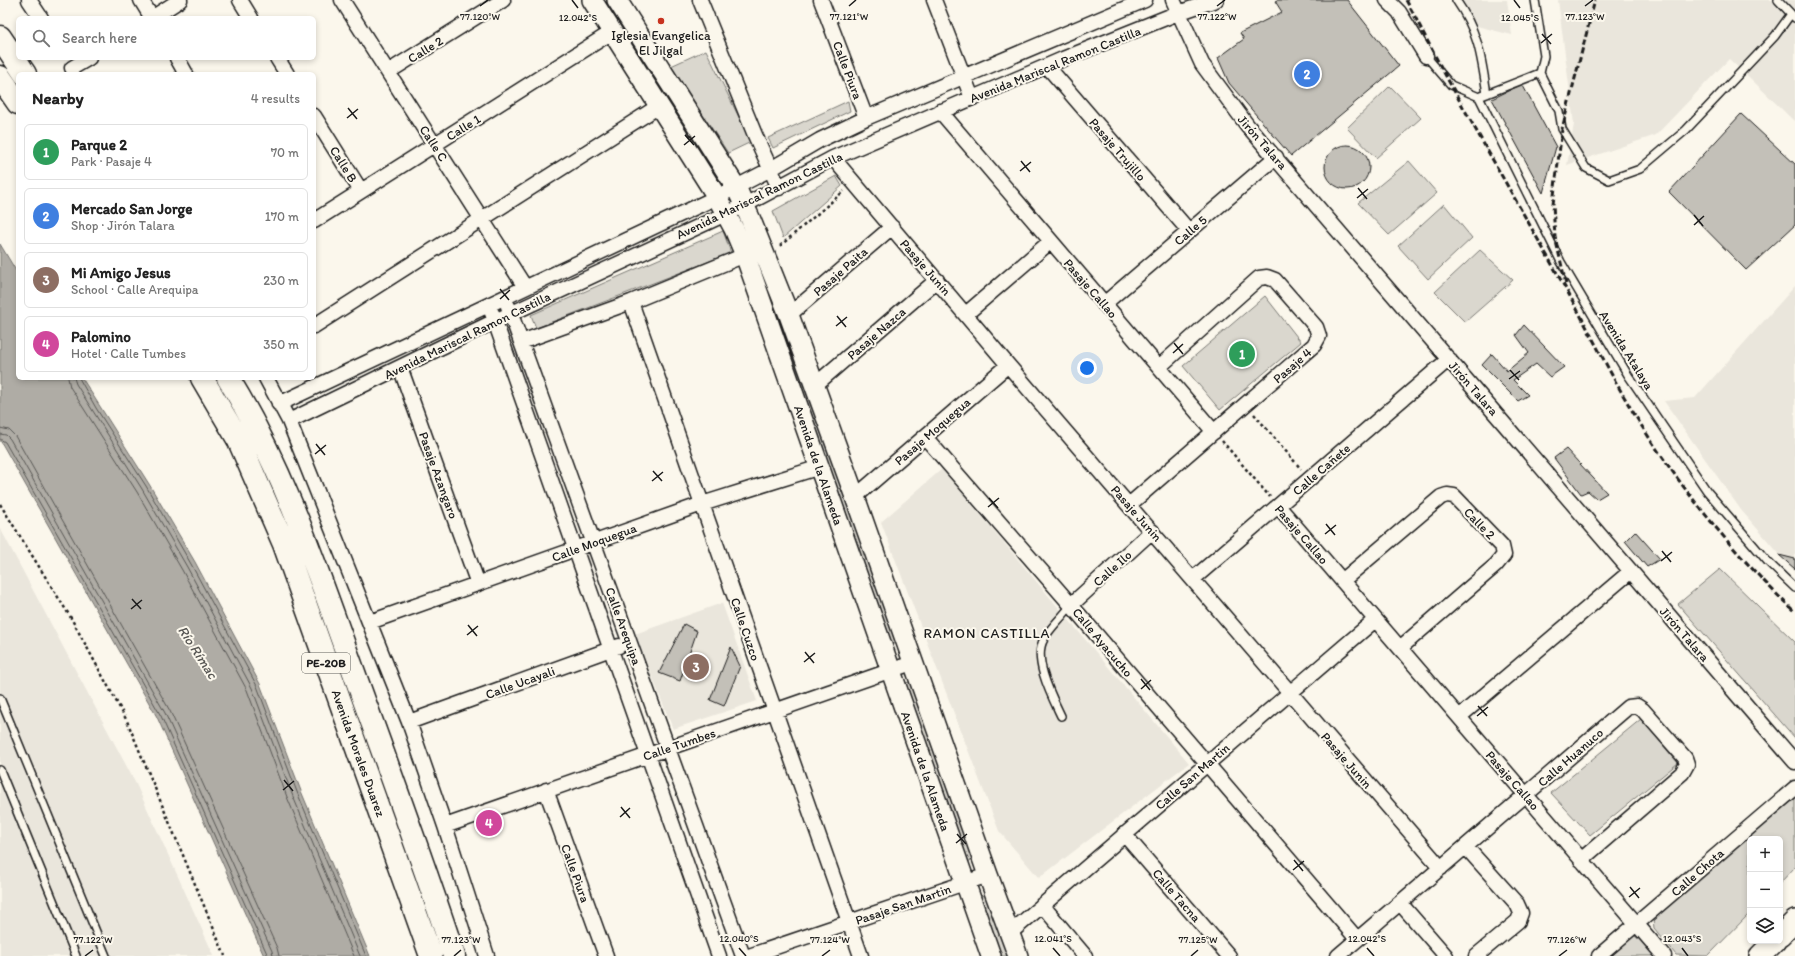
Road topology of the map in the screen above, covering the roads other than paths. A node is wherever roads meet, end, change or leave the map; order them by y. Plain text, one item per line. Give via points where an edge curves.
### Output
1 (29, 0) edge
2 (141, 0) edge
3 (180, 0) edge
4 (240, 0) edge
5 (342, 0) edge
6 (503, 0) edge
7 (592, 0) edge
8 (617, 0) edge
9 (700, 0) edge
10 (821, 0) edge
11 (934, 0) edge
12 (1145, 0) edge
13 (1173, 0) edge
14 (1216, 0) edge
15 (1387, 0) edge
16 (1456, 0) edge
17 (1535, 0) edge
18 (1778, 0) edge
19 (1178, 13) junction
20 (39, 16) edge
21 (151, 16) edge
22 (155, 16) edge
23 (250, 16) edge
24 (1793, 16) edge
25 (612, 32) junction
26 (0, 38) edge
27 (1426, 56) joint
28 (85, 60) edge
29 (178, 60) edge
30 (278, 60) edge
31 (1047, 66) junction
32 (71, 67) edge
33 (23, 72) edge
34 (185, 72) edge
35 (286, 72) edge
36 (388, 72) junction
37 (1540, 73) junction
38 (963, 76) junction
39 (0, 77) edge
40 (1483, 96) junction
41 (972, 98) junction
42 (16, 101) edge
43 (659, 106) junction
44 (940, 111) junction
45 (866, 118) junction
46 (316, 119) edge
47 (435, 145) junction
48 (1276, 156) junction
49 (834, 158) junction
50 (769, 170) junction
51 (736, 187) junction
52 (779, 188) junction
53 (361, 191) junction
54 (717, 197) junction
55 (745, 205) junction
56 (727, 214) junction
57 (482, 219) junction
58 (316, 220) edge
59 (892, 227) junction
60 (1189, 231) junction
61 (1051, 241) junction
62 (745, 255) junction
63 (937, 280) junction
64 (525, 287) junction
65 (504, 296) junction
66 (631, 302) junction
67 (489, 303) junction
68 (1104, 304) junction
69 (511, 314) junction
70 (966, 314) junction
71 (789, 315) junction
72 (495, 321) junction
73 (316, 325) edge
74 (521, 342) junction
75 (1449, 359) junction
76 (1008, 365) junction
77 (400, 367) junction
78 (1159, 367) junction
79 (203, 380) edge
80 (229, 380) edge
81 (267, 380) edge
82 (814, 386) junction
83 (279, 404) junction
84 (289, 421) junction
85 (1214, 432) junction
86 (925, 437) junction
87 (820, 467) junction
88 (855, 497) junction
89 (702, 504) junction
90 (1129, 504) junction
91 (1278, 506) junction
92 (1152, 531) junction
93 (594, 543) junction
94 (576, 549) junction
95 (1631, 571) junction
96 (1193, 579) junction
97 (1342, 581) junction
98 (478, 584) junction
99 (1795, 588) edge
100 (1072, 605) junction
101 (1375, 620) junction
102 (370, 622) junction
103 (630, 642) junction
104 (1400, 648) junction
105 (611, 649) junction
106 (912, 663) junction
107 (891, 670) junction
108 (1290, 693) junction
109 (0, 698) edge
110 (775, 711) junction
111 (1061, 716) dead end
112 (1459, 717) junction
113 (409, 722) junction
114 (668, 748) junction
115 (648, 755) junction
116 (1795, 762) edge
117 (1206, 764) junction
118 (0, 770) edge
119 (1795, 788) edge
120 (546, 790) junction
121 (1526, 795) junction
122 (445, 826) junction
123 (1124, 834) junction
124 (1466, 846) junction
125 (1581, 860) junction
126 (1441, 868) junction
127 (988, 875) junction
128 (966, 882) junction
129 (1400, 903) junction
130 (1042, 905) junction
131 (1795, 920) edge
132 (849, 922) junction
133 (1636, 924) junction
134 (1010, 933) junction
135 (1783, 933) edge
136 (1357, 939) junction
137 (1772, 944) edge
138 (76, 956) edge
139 (106, 956) edge
140 (431, 956) edge
141 (454, 956) edge
142 (487, 956) edge
143 (606, 956) edge
144 (719, 956) edge
145 (744, 956) edge
146 (749, 956) edge
147 (861, 956) edge
148 (992, 956) edge
149 (1018, 956) edge
150 (1085, 956) edge
151 (1229, 956) edge
152 (1338, 956) edge
153 (1446, 956) edge
154 (1476, 956) edge
155 (1599, 956) edge
156 (1664, 956) edge
157 (1760, 956) edge

1 - 20 street
2 - 21 street
3 - 22 street
4 - 23 street
5 - 36 street, Calle C
6 - 36 street, Calle 2
7 - 25 street, Avenida de la Alameda
8 - 51 street, Avenida de la Alameda
9 - 50 street
10 - 45 street, Calle Piura
11 - 38 street
12 - 38 street, Avenida Mariscal Ramon Castilla
13 - 19 street, Jirón Talara
14 - 19 street, Avenida Mariscal Ramon Castilla
15 - 27 street via 1399,12
16 - 40 lane, Avenida Atalaya via 1468,18 1480,50
17 - 37 lane via 1544,56
18 - 24 lane
19 - 31 street, Avenida Mariscal Ramon Castilla
19 - 48 street, Jirón Talara via 1202,64 1247,125
24 - 37 lane via 1686,130 1640,169 1609,180 1586,168 1562,129 1559,111
25 - 43 street, Avenida de la Alameda
25 - 47 street, Calle 1
26 - 33 highway
27 - 40 lane via 1451,85
28 - 32 street
29 - 34 street
30 - 35 street
31 - 41 street, Avenida Mariscal Ramon Castilla
31 - 60 street, Pasaje Trujillo
36 - 47 street, Calle C
37 - 40 lane
38 - 41 street
38 - 45 street, Avenida Mariscal Ramon Castilla
39 - 42 highway
40 - 99 lane, Avenida Atalaya via 1561,262 1628,375 1707,491 1768,562
41 - 44 street, Avenida Mariscal Ramon Castilla
43 - 54 street, Avenida de la Alameda
43 - 57 street
44 - 49 street, Avenida Mariscal Ramon Castilla
44 - 61 street, Pasaje Callao
45 - 50 street, Avenida Mariscal Ramon Castilla via 820,140
46 - 53 street, Calle B
47 - 53 street, Calle 1
47 - 57 street, Calle C
48 - 60 street, Calle 5
48 - 75 street, Jirón Talara
49 - 52 street, Avenida Mariscal Ramon Castilla
49 - 59 street, Pasaje Junin
50 - 51 street, Avenida Mariscal Ramon Castilla
50 - 52 street
51 - 54 street, Avenida Mariscal Ramon Castilla
51 - 55 street, Avenida de la Alameda
52 - 55 street, Avenida Mariscal Ramon Castilla
53 - 58 street, Calle 1
54 - 56 street, Avenida de la Alameda
54 - 64 street, Avenida Mariscal Ramon Castilla
55 - 56 street, Avenida Mariscal Ramon Castilla
55 - 71 street, Avenida de la Alameda
56 - 62 street, Avenida de la Alameda
56 - 69 street, Avenida Mariscal Ramon Castilla
57 - 64 street, Calle C
57 - 73 street
59 - 63 street, Pasaje Junin
59 - 71 street, Pasaje Paita
60 - 68 street, Calle 5
61 - 68 street, Pasaje Callao
61 - 70 street
62 - 66 street
62 - 87 street, Avenida de la Alameda
63 - 70 street, Pasaje Junin
63 - 82 street, Pasaje Nazca
64 - 65 street, Avenida Mariscal Ramon Castilla
65 - 67 street, Avenida Mariscal Ramon Castilla
65 - 69 street, Calle Arequipa
66 - 74 street
66 - 89 street, Calle Cuzco
67 - 72 street, Calle Arequipa
67 - 83 street, Avenida Mariscal Ramon Castilla
68 - 78 street, Pasaje Callao
69 - 72 street, Avenida Mariscal Ramon Castilla
69 - 74 street, Calle Arequipa
70 - 76 street, Pasaje Junin
71 - 82 street, Avenida de la Alameda
72 - 77 street, Avenida Mariscal Ramon Castilla
72 - 94 street, Calle Arequipa
74 - 93 street, Calle Arequipa
75 - 91 street, Calle Cañete
75 - 95 street, Jirón Talara
76 - 86 street, Pasaje Moquegua
76 - 90 street, Pasaje Junin
77 - 84 street, Avenida Mariscal Ramon Castilla
77 - 98 street, Pasaje Azangaro
78 - 85 street, Pasaje Callao
78 - 85 street, Pasaje 4 via 1259,278 1275,280 1316,326 1319,336 1314,345
79 - 140 highway, Avenida Morales Duarez / PE-20B via 240,441 284,544
80 - 141 highway, Avenida Morales Duarez / PE-20B via 288,497 422,858
81 - 83 street
82 - 88 street, Avenida de la Alameda
83 - 84 street
84 - 102 street
85 - 90 street, Pasaje 4
86 - 88 street, Pasaje Moquegua
86 - 100 street, Calle Ayacucho
87 - 89 street, Calle Moquegua
87 - 107 street, Avenida de la Alameda
88 - 106 street, Avenida de la Alameda
89 - 93 street, Calle Moquegua
89 - 110 street, Calle Cuzco
90 - 92 street, Pasaje Junin
91 - 96 street, Calle Cañete
91 - 97 street, Pasaje Callao
92 - 96 street, Pasaje Junin
92 - 100 street, Calle Ilo
93 - 94 street, Calle Moquegua
93 - 103 street, Calle Arequipa
94 - 98 street, Calle Moquegua
94 - 105 street, Calle Arequipa
95 - 112 street
95 - 116 street, Jirón Talara
96 - 108 street, Pasaje Junin
97 - 101 street, Pasaje Callao
97 - 104 street, Calle 2 via 1441,497 1447,495 1454,496 1502,546 1504,555 1496,565
98 - 102 street, Calle Moquegua
100 - 111 lane via 1043,640 1040,653 1046,684
100 - 117 street, Calle Ayacucho
101 - 104 street, Pasaje Callao
101 - 108 street, Calle San Martin
102 - 113 street
103 - 105 street, Calle Ucayali
103 - 114 street, Calle Arequipa
104 - 112 street, Pasaje Callao
105 - 113 street, Calle Ucayali
105 - 115 street, Calle Arequipa
106 - 107 street, Calle Tumbes
106 - 127 street, Avenida de la Alameda
107 - 110 street, Calle Tumbes
107 - 128 street, Avenida de la Alameda
108 - 117 street, Calle San Martin
108 - 126 street, Pasaje Junin
109 - 139 lane
110 - 114 street, Calle Tumbes
110 - 132 street, Calle Cuzco
112 - 121 street, Pasaje Callao
113 - 122 street
114 - 115 street, Calle Tumbes
114 - 145 street, Calle Arequipa
115 - 120 street, Calle Tumbes
115 - 144 street, Calle Arequipa
117 - 123 street, Calle San Martin
117 - 136 street, Calle Ayacucho
118 - 138 lane
119 - 133 street, Calle Chota
120 - 122 street, Calle Tumbes
120 - 143 street, Calle Piura
121 - 124 street, Calle Huanuco
121 - 125 street, Pasaje Callao
121 - 125 street, Calle Huanuco via 1628,707 1637,706 1643,710 1685,758 1687,764 1682,773
122 - 142 street
123 - 130 street, Calle San Martin
123 - 151 street, Calle Tacna
124 - 126 street, Calle Huanuco
124 - 154 street via 1517,904 1521,913 1518,921
125 - 133 street, Pasaje Callao
126 - 129 street, Calle Huanuco
127 - 128 street, Pasaje San Martin
127 - 134 street, Avenida de la Alameda
128 - 132 street, Pasaje San Martin
128 - 148 street, Avenida de la Alameda
129 - 136 street, Calle Huanuco
129 - 153 street
130 - 134 street, Calle San Martin
130 - 150 street
131 - 135 main road
132 - 146 street, Pasaje San Martin
132 - 147 street, Calle Cuzco
133 - 155 street, Calle Chota
133 - 156 street, Pasaje Callao
134 - 149 street, Avenida de la Alameda
136 - 152 street, Calle Huanuco
137 - 157 main road

